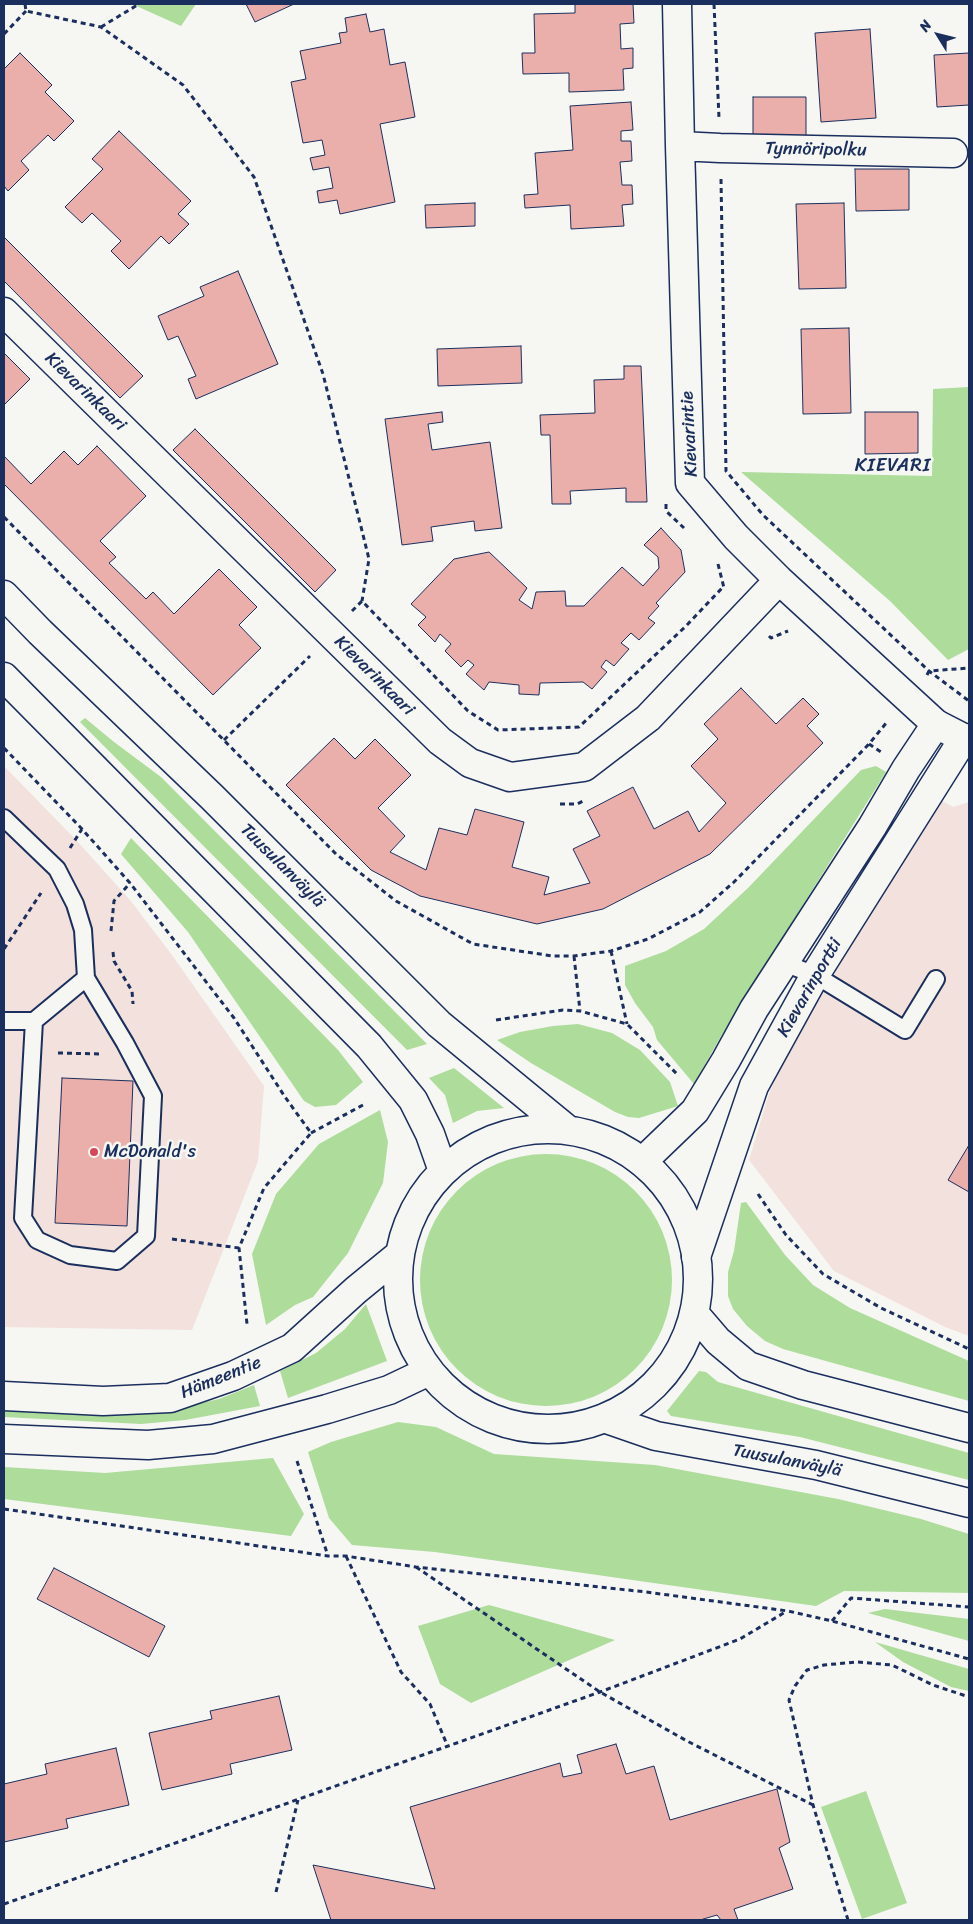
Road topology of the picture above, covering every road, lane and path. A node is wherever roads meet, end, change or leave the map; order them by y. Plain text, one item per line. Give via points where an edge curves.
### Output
1 (24, 4) edge
2 (139, 4) edge
3 (677, 4) edge
4 (714, 4) edge
5 (26, 10) junction
6 (101, 27) junction
7 (4, 34) edge
8 (680, 146) junction
9 (720, 148) junction
10 (953, 153) dead end
11 (4, 312) edge
12 (4, 517) edge
13 (779, 580) junction
14 (723, 587) dead end
15 (4, 595) edge
16 (362, 601) junction
17 (331, 634) junction
18 (771, 638) dead end
19 (764, 644) dead end
20 (969, 668) edge
21 (929, 671) junction
22 (4, 677) edge
23 (908, 697) junction
24 (969, 701) edge
25 (936, 724) junction
26 (224, 740) junction
27 (967, 740) edge
28 (4, 748) edge
29 (585, 799) dead end
30 (558, 804) dead end
31 (4, 818) edge
32 (130, 883) junction
33 (110, 940) dead end
34 (112, 947) dead end
35 (611, 951) junction
36 (574, 956) junction
37 (784, 964) junction
38 (815, 975) junction
39 (86, 978) junction
40 (936, 979) dead end
41 (580, 1011) junction
42 (496, 1020) dead end
43 (4, 1021) edge
44 (34, 1022) junction
45 (627, 1024) junction
46 (125, 1043) junction
47 (33, 1052) junction
48 (681, 1078) dead end
49 (363, 1105) dead end
50 (568, 1130) junction
51 (311, 1134) junction
52 (642, 1162) junction
53 (443, 1171) junction
54 (758, 1194) dead end
55 (146, 1236) junction
56 (239, 1248) junction
57 (400, 1254) junction
58 (696, 1257) junction
59 (694, 1313) junction
60 (247, 1324) dead end
61 (969, 1349) edge
62 (429, 1371) junction
63 (4, 1396) edge
64 (604, 1418) junction
65 (969, 1428) edge
66 (4, 1439) edge
67 (297, 1461) dead end
68 (969, 1503) edge
69 (4, 1509) edge
70 (328, 1556) junction
71 (346, 1556) junction
72 (416, 1567) junction
73 (969, 1607) edge
74 (788, 1611) junction
75 (832, 1621) junction
76 (969, 1659) edge
77 (600, 1692) junction
78 (969, 1697) edge
79 (448, 1747) junction
80 (298, 1799) junction
81 (813, 1804) junction
82 (276, 1892) dead end
83 (4, 1904) edge
84 (848, 1920) edge

1 - 5 path
2 - 6 path
3 - 8 main road, Kievarintie
4 - 9 path
5 - 6 path
5 - 7 path
6 - 16 path via 183,85 254,177 326,383 369,558
8 - 9 main road, Tynnöripolku
8 - 13 main road, Kievarintie via 690,482 736,538
9 - 10 main road, Tynnöripolku
9 - 21 path via 726,471 763,515
11 - 17 main road, Kievarinkaari
12 - 26 path
13 - 17 main road, Kievarinkaari via 648,718 584,768 510,778 470,763 440,741
13 - 23 main road, Kievarintie
14 - 16 path via 578,727 498,730 468,711
15 - 50 main road, Tuusulanväylä via 212,797 432,1018
16 - 17 path
17 - 26 path
18 - 19 path
20 - 21 path
21 - 23 path
21 - 24 path
22 - 53 main road via 369,1046 413,1100
23 - 25 main road, Kievarintie
23 - 35 path via 869,744 734,882 700,912 648,939
25 - 27 main road, Kievarintie
25 - 37 main road, Kievarinportti
26 - 36 path via 336,854 396,901 473,944
27 - 38 main road, Kievarinportti
28 - 32 path
29 - 30 path via 577,804
31 - 39 lane via 57,869 66,886 83,930
32 - 33 path via 114,901
32 - 51 path via 234,1018
34 - 46 path via 114,961 132,991 130,1037
35 - 36 path
35 - 45 path
36 - 41 path
37 - 38 lane
37 - 52 main road, Kievarinportti via 695,1111
38 - 40 lane via 905,1030
38 - 58 main road, Kievarinportti via 754,1086
39 - 44 lane
39 - 46 lane
41 - 42 path via 563,1010
41 - 45 path
43 - 44 lane
44 - 47 lane
45 - 48 path
46 - 47 path via 112,1054
46 - 55 lane via 153,1096
47 - 55 lane via 24,1218 37,1240 70,1255 117,1261
49 - 51 path
50 - 52 main road via 611,1143
50 - 53 main road via 541,1128 497,1138 464,1154
51 - 56 path via 264,1188
52 - 58 main road via 662,1181 677,1203 690,1229
53 - 57 main road via 425,1192 412,1215
54 - 61 path via 786,1235 823,1274 881,1308
55 - 56 path
56 - 60 path
57 - 62 main road via 398,1296 404,1323 414,1348
57 - 63 main road, Hämeentie via 292,1348 224,1379 170,1398 103,1401
58 - 59 main road via 698,1285
59 - 64 main road via 670,1365 652,1387
59 - 65 main road via 748,1366 803,1385
62 - 64 main road via 470,1408 495,1420 521,1427 577,1426
62 - 66 main road via 389,1390 213,1439 148,1444
64 - 68 main road, Tuusulanväylä via 656,1436 816,1465
67 - 70 path
69 - 70 path
70 - 71 path
71 - 72 path
71 - 79 path via 402,1672 430,1704
72 - 74 path
72 - 77 path
73 - 75 path via 851,1598
74 - 75 path
74 - 77 path via 740,1638
75 - 76 path
77 - 79 path
77 - 81 path via 687,1741
78 - 81 path via 933,1685 892,1665 857,1662 807,1670 789,1700
79 - 80 path
80 - 82 path
80 - 83 path
81 - 84 path

